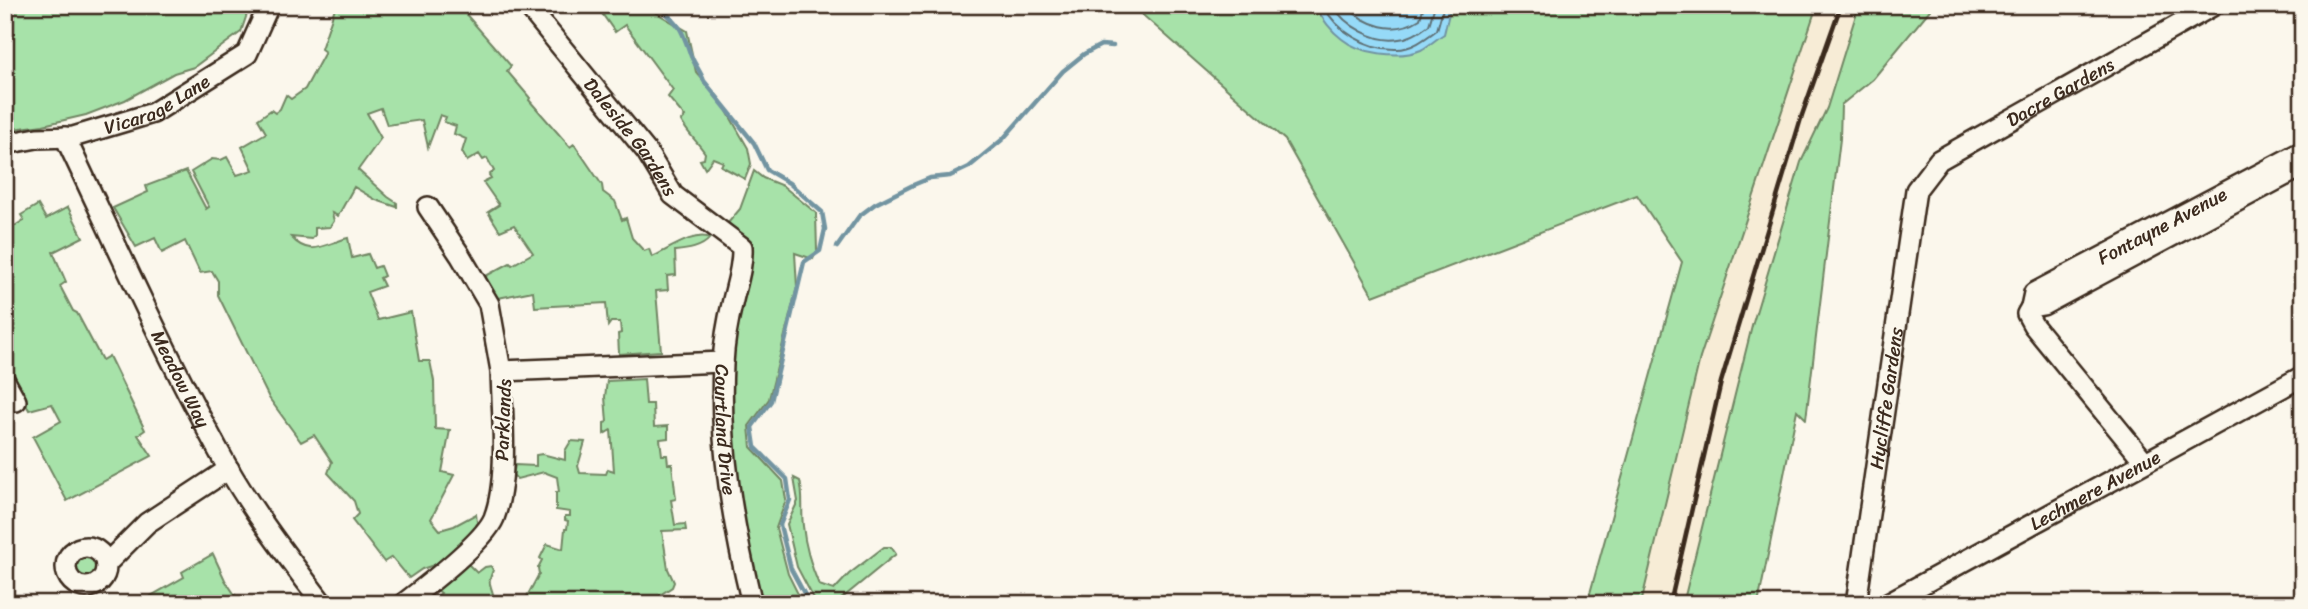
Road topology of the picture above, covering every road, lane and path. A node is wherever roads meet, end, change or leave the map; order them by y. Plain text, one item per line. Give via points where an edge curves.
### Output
1 (269, 5) edge
2 (527, 5) edge
3 (2214, 5) edge
4 (65, 137) junction
5 (5, 144) edge
6 (2303, 151) edge
7 (2303, 166) edge
8 (2247, 188) junction
9 (1916, 190) joint
10 (428, 207) dead end
11 (743, 256) joint
12 (723, 362) junction
13 (501, 371) junction
14 (2303, 376) edge
15 (5, 381) edge
16 (16, 401) dead end
17 (2145, 462) junction
18 (229, 470) junction
19 (106, 564) junction
20 (86, 596) edge
21 (323, 604) edge
22 (403, 604) edge
23 (752, 604) edge
24 (1856, 604) edge
25 (1886, 604) edge

1 - 4 street, Vicarage Lane via 247,54 153,113
2 - 11 street, Daleside Gardens via 639,142 673,195 742,247
3 - 9 street, Dacre Gardens via 1939,160
4 - 5 street, Vicarage Lane
4 - 18 street, Meadow Way
6 - 8 street, Fontayne Avenue
7 - 8 street, Fontayne Avenue
8 - 17 street, Fontayne Avenue via 2036,302 2027,314
9 - 24 street, Hycliffe Gardens
10 - 13 street via 488,304
11 - 12 street, Courtland Drive
12 - 13 street, Parklands
12 - 23 street, Courtland Drive via 723,433 732,509
13 - 22 street, Parklands via 502,487 493,520 479,539
14 - 17 street, Lechmere Avenue
15 - 16 street
17 - 25 street, Lechmere Avenue
18 - 19 street via 147,523
18 - 21 street, Meadow Way
19 - 20 street via 101,582
19 - 20 street via 101,553 89,547 71,554 65,567 70,580

